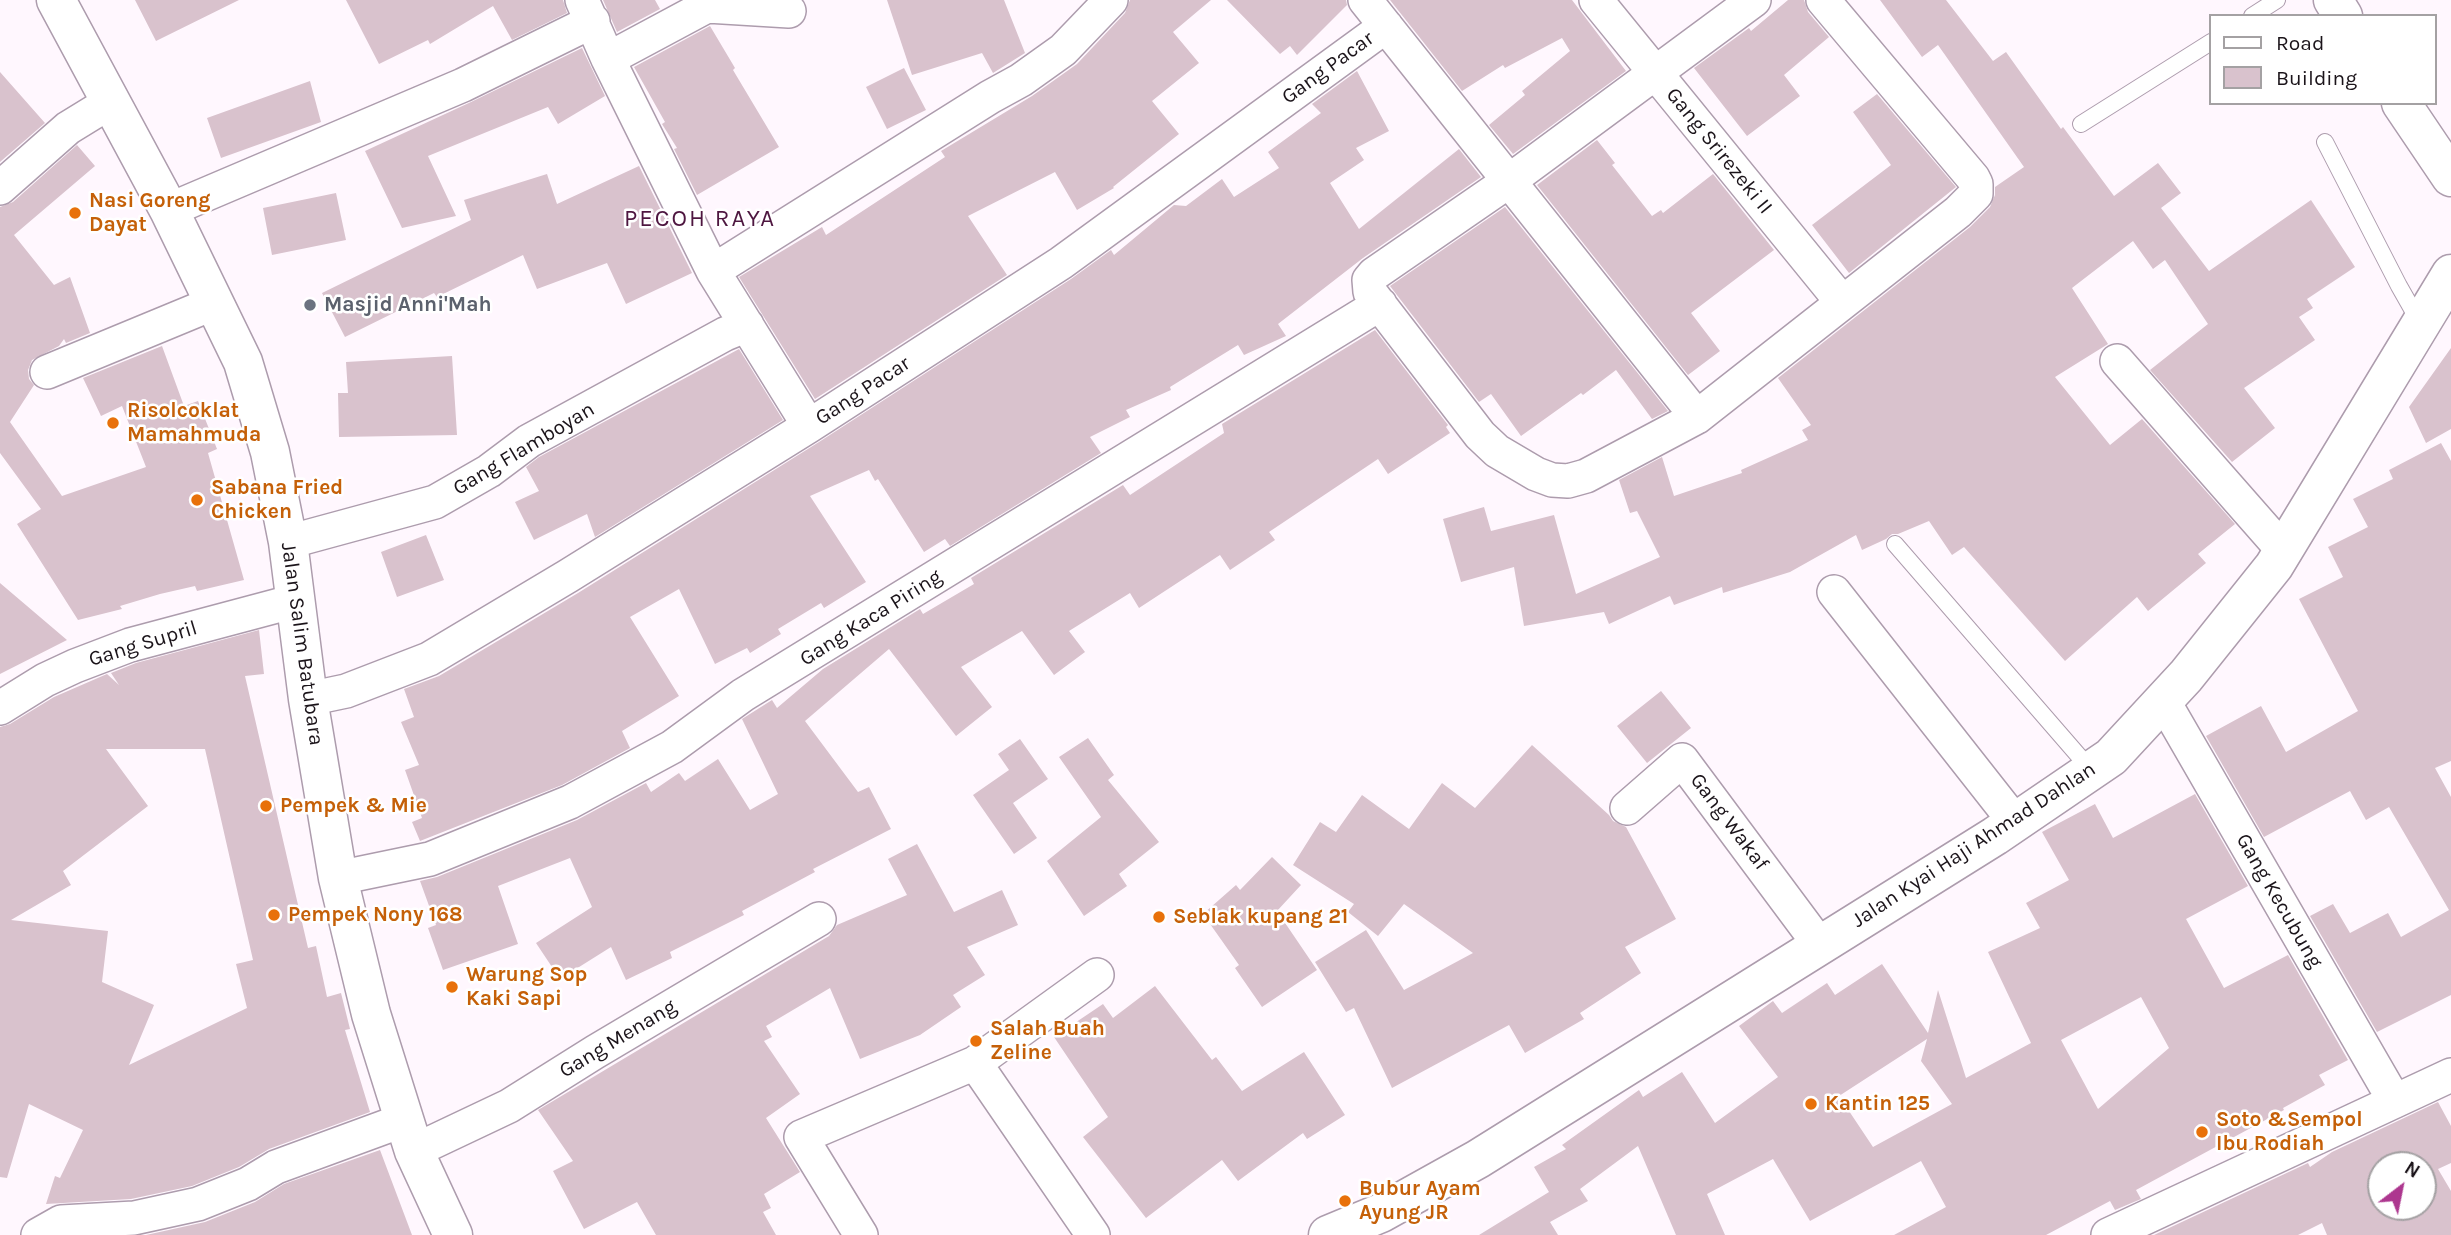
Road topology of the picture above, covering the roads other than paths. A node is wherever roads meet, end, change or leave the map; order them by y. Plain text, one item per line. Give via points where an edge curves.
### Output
1 (56, 0) edge
2 (1111, 0) edge
3 (1366, 0) edge
4 (1596, 0) edge
5 (1754, 0) edge
6 (1823, 0) edge
7 (2277, 0) edge
8 (588, 11) edge
9 (789, 11) dead end
10 (2255, 14) edge
11 (1386, 26) junction
12 (2210, 43) edge
13 (608, 59) junction
14 (1656, 73) junction
15 (112, 101) junction
16 (2401, 105) edge
17 (2081, 124) dead end
18 (2325, 142) dead end
19 (2451, 177) edge
20 (1509, 181) junction
21 (0, 188) edge
22 (169, 210) junction
23 (713, 271) junction
24 (2451, 274) edge
25 (214, 303) junction
26 (1842, 303) junction
27 (1380, 304) junction
28 (2420, 323) junction
29 (747, 325) junction
30 (2117, 361) dead end
31 (47, 372) dead end
32 (1697, 417) junction
33 (809, 426) junction
34 (288, 542) junction
35 (1895, 544) dead end
36 (2283, 550) junction
37 (1834, 592) dead end
38 (295, 601) junction
39 (307, 699) junction
40 (2164, 702) junction
41 (0, 708) edge
42 (2092, 771) junction
43 (1627, 808) dead end
44 (2015, 822) junction
45 (338, 878) junction
46 (819, 919) dead end
47 (1819, 944) junction
48 (1097, 975) dead end
49 (975, 1063) junction
50 (2450, 1076) edge
51 (2394, 1100) junction
52 (409, 1136) junction
53 (38, 1235) edge
54 (453, 1235) edge
55 (861, 1235) edge
56 (1093, 1235) edge
57 (1328, 1235) edge
58 (2108, 1235) edge

1 - 15 main road, Jalan Salim Batubara
2 - 23 street via 1063,50 1021,80
3 - 11 street
4 - 14 street, Gang Srirezeki II
5 - 14 street
6 - 26 street via 1976,184 1973,199
7 - 10 lane
8 - 13 street
8 - 22 street via 463,85
9 - 13 street via 707,6
11 - 20 street
11 - 33 street, Gang Pacar via 1061,262
12 - 17 lane
13 - 23 street
14 - 20 street
14 - 26 street, Gang Srirezeki II
15 - 21 street via 68,128
15 - 22 main road, Jalan Salim Batubara
16 - 19 main road
18 - 28 lane
20 - 27 street via 1374,274 1368,287
20 - 32 street
22 - 25 main road, Jalan Salim Batubara
23 - 29 street
24 - 28 main road, Jalan Kyai Haji Ahmad Dahlan
25 - 31 street
25 - 34 main road, Jalan Salim Batubara via 243,362 270,452
26 - 32 street
27 - 32 street via 1480,435 1497,452 1552,480 1586,476
27 - 45 street, Gang Kaca Piring via 743,695 672,747 570,802 430,859
28 - 36 main road, Jalan Kyai Haji Ahmad Dahlan
29 - 33 street
29 - 34 street, Gang Flamboyan via 529,441 435,502
30 - 36 street
33 - 39 street, Gang Pacar via 429,659 346,691
34 - 38 main road, Jalan Salim Batubara
35 - 42 lane
36 - 40 main road, Jalan Kyai Haji Ahmad Dahlan
37 - 44 street
38 - 39 main road, Jalan Salim Batubara
38 - 41 street, Gang Supril via 130,645 45,680
39 - 45 main road, Jalan Salim Batubara
40 - 42 main road, Jalan Kyai Haji Ahmad Dahlan
40 - 51 street, Gang Kecubung
42 - 44 main road, Jalan Kyai Haji Ahmad Dahlan
43 - 47 street, Gang Wakaf via 1682,760
44 - 47 main road, Jalan Kyai Haji Ahmad Dahlan
45 - 52 main road, Jalan Salim Batubara
46 - 52 street, Gang Menang via 509,1106
47 - 57 main road, Jalan Kyai Haji Ahmad Dahlan via 1478,1159 1381,1213
48 - 49 street
49 - 55 street via 801,1137
49 - 56 street
50 - 51 street
51 - 58 street
52 - 53 street, Gang Menang via 276,1167 198,1204 134,1218 61,1222
52 - 54 main road, Jalan Salim Batubara

